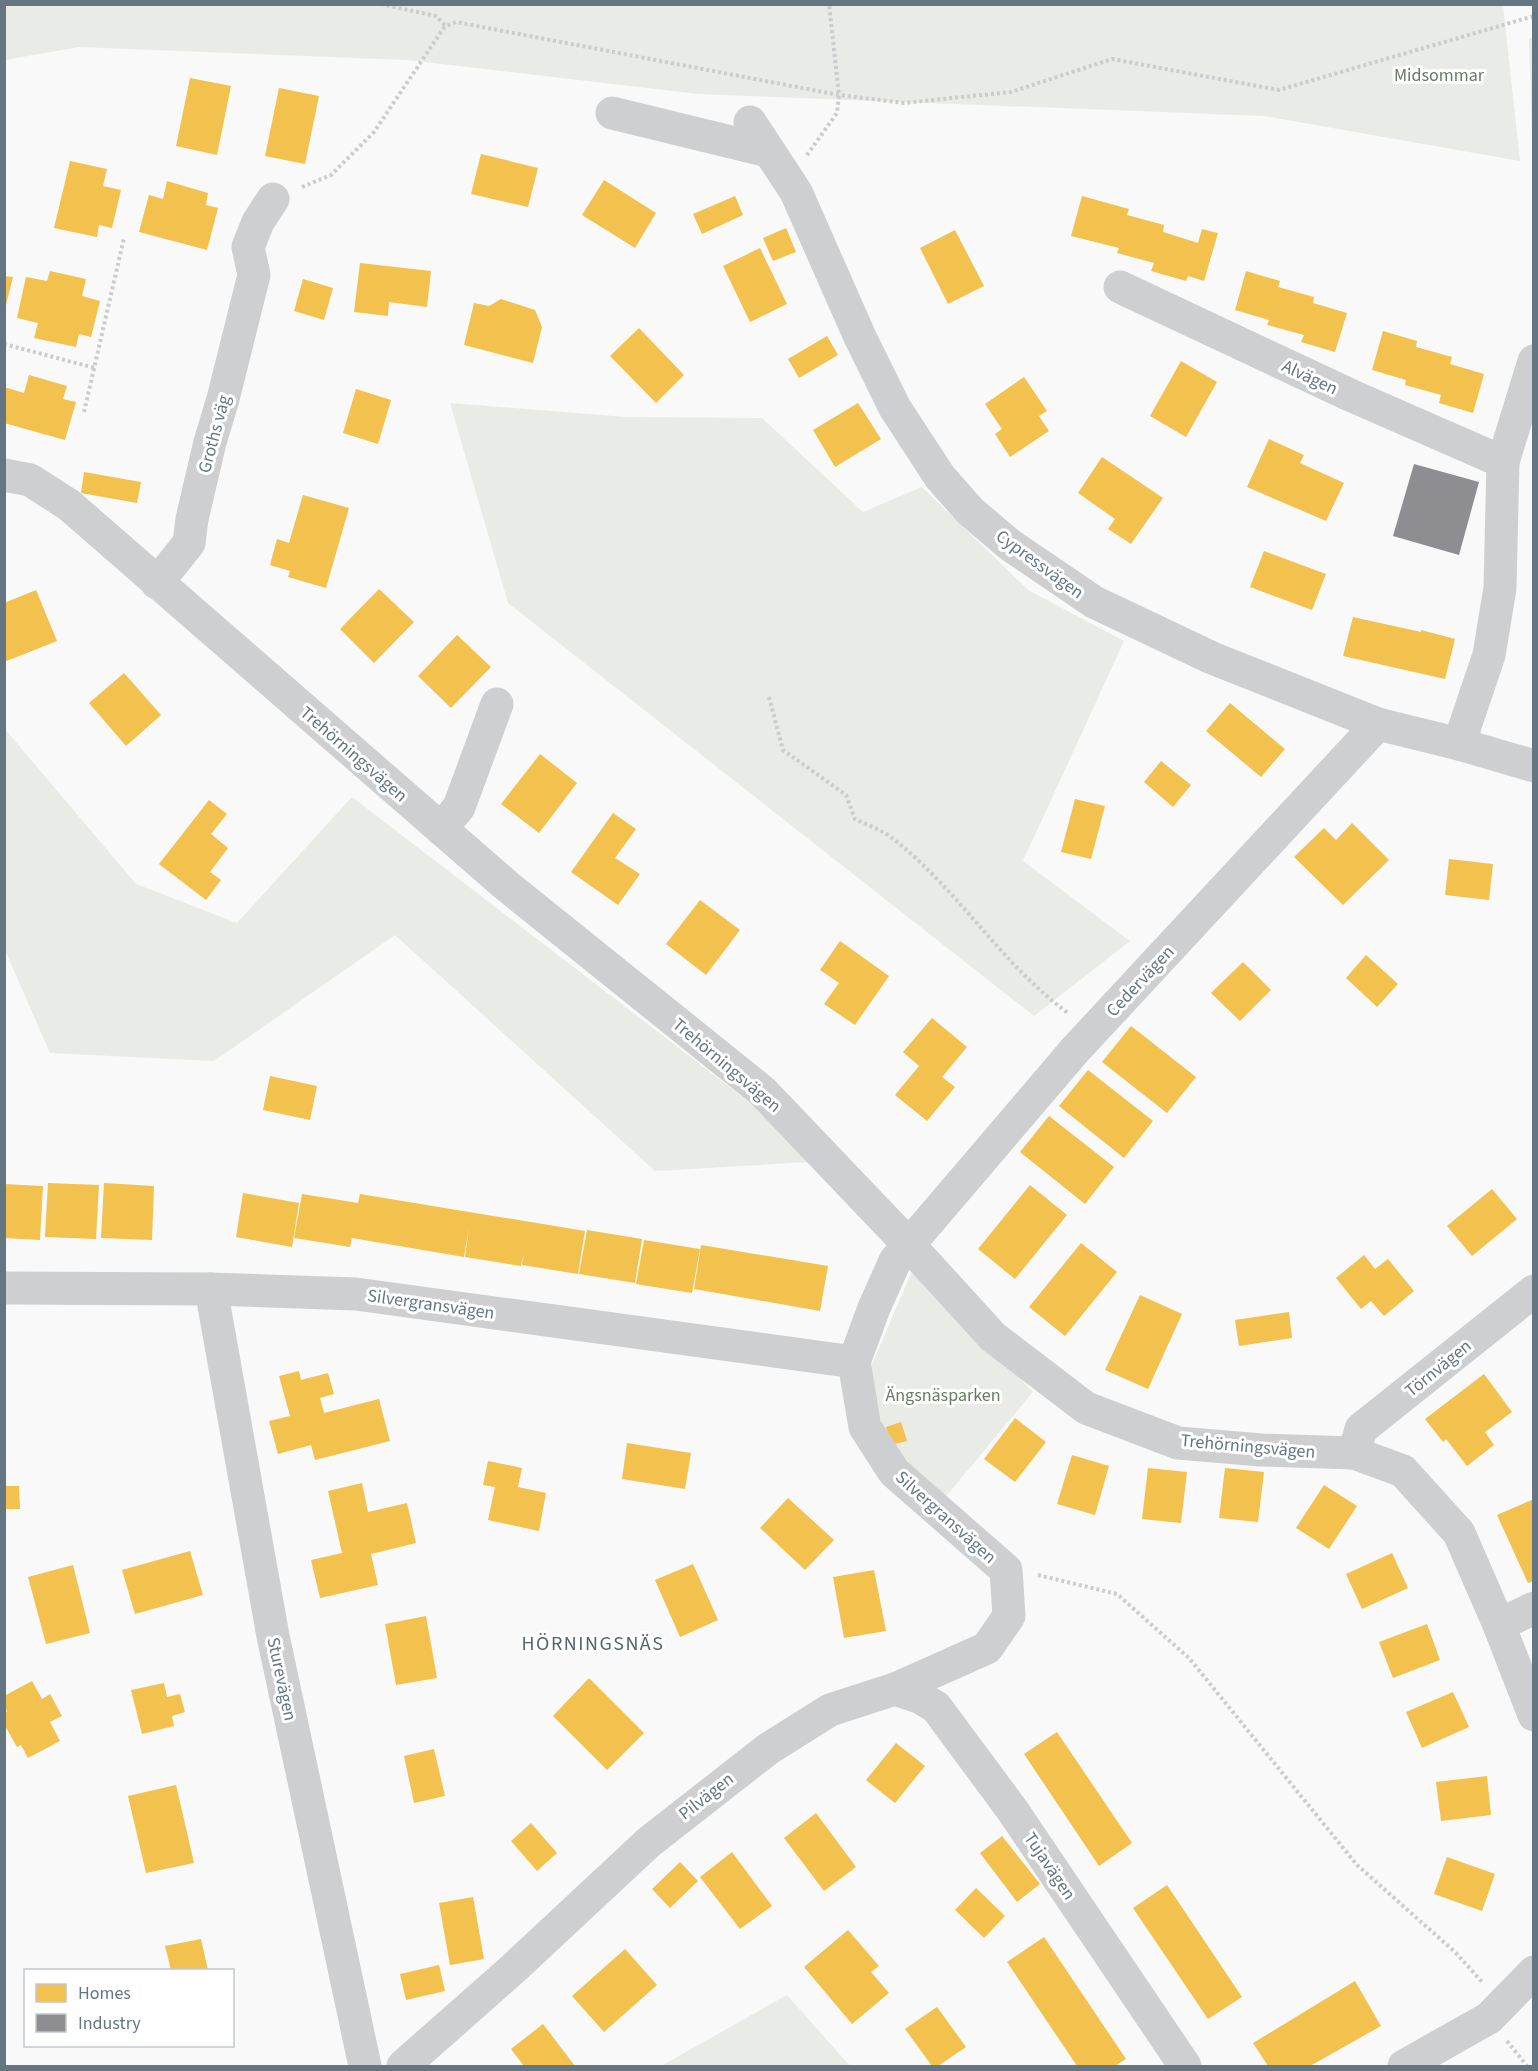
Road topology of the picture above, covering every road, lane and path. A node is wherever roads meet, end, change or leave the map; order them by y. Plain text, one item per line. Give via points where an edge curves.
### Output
1 (381, 4) edge
2 (829, 4) edge
3 (1533, 16) edge
4 (446, 26) junction
5 (839, 95) junction
6 (612, 113) dead end
7 (750, 122) dead end
8 (777, 164) junction
9 (273, 199) joint
10 (124, 238) dead end
11 (1120, 287) dead end
12 (4, 344) edge
13 (1533, 360) edge
14 (95, 368) junction
15 (84, 412) dead end
16 (1503, 462) junction
17 (4, 475) edge
18 (157, 583) junction
19 (769, 697) dead end
20 (497, 704) dead end
21 (1378, 724) junction
22 (1459, 744) junction
23 (1533, 766) edge
24 (441, 829) junction
25 (1093, 1032) junction
26 (910, 1245) junction
27 (4, 1288) edge
28 (211, 1289) junction
29 (1533, 1291) edge
30 (854, 1362) junction
31 (1354, 1454) junction
32 (1006, 1570) junction
33 (1533, 1608) edge
34 (1499, 1625) junction
35 (895, 1689) junction
36 (1533, 1715) edge
37 (1533, 1972) edge
38 (1501, 2003) junction
39 (365, 2067) edge
40 (403, 2067) edge
41 (1185, 2067) edge
42 (1404, 2067) edge

1 - 4 path via 435,16
2 - 5 path
3 - 5 path via 1279,90 1112,59 1011,92 904,103
4 - 5 path via 456,22
4 - 9 path via 374,132 331,175
5 - 8 path via 837,113 802,162
6 - 8 street
7 - 8 street, Cypressvägen
8 - 21 street, Cypressvägen via 796,192 895,408 940,477 970,511 1010,545 1094,602 1212,658
9 - 18 street, Groths väg via 248,247 254,275 210,442 189,543
10 - 14 path
11 - 16 street, Alvägen
12 - 14 path
13 - 16 street
14 - 15 path
16 - 22 street via 1500,588 1490,655
17 - 18 street, Trehörningsvägen via 30,480 69,505
18 - 24 street, Trehörningsvägen
19 - 25 path via 783,750 846,795 855,819 891,836 935,876 1052,1002
20 - 24 street via 459,807
21 - 22 street, Cypressvägen
21 - 25 street, Cedervägen
22 - 23 street, Cypressvägen
24 - 26 street, Trehörningsvägen via 762,1091
25 - 26 street, Cedervägen
26 - 30 street, Silvergransvägen via 895,1261
26 - 31 street, Trehörningsvägen via 993,1337 1086,1408 1178,1443
27 - 28 street, Silvergransvägen
28 - 30 street, Silvergransvägen via 356,1294
28 - 39 street, Sturevägen via 273,1636
29 - 31 street, Törnvägen via 1361,1429
30 - 32 street, Silvergransvägen via 865,1427 894,1472
31 - 34 street, Trehörningsvägen via 1403,1471 1459,1533
32 - 35 street, Pilvägen via 1009,1616 987,1648
32 - 38 path via 1117,1594 1190,1658 1357,1865 1455,1953
33 - 34 street
34 - 36 street, Trehörningsvägen
35 - 40 street, Pilvägen via 830,1710 722,1783 649,1842
35 - 41 street, Tujavägen via 919,1696 936,1707 1013,1811
37 - 38 street
38 - 42 street via 1489,2018

